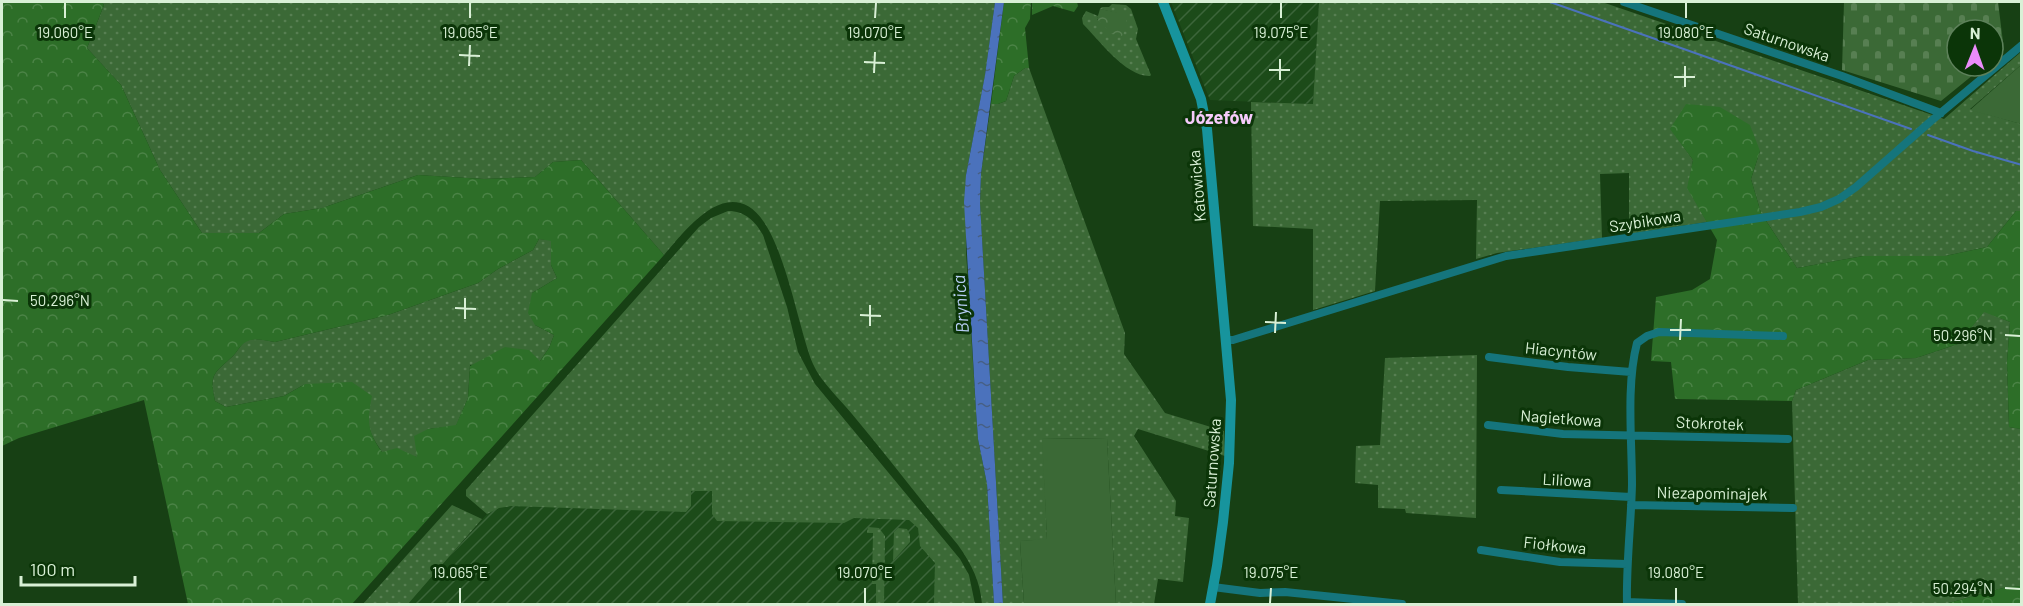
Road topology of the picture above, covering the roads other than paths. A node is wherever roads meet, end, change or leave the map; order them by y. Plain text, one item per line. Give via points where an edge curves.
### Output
1 (1163, 2) edge
2 (1624, 2) edge
3 (2022, 45) edge
4 (1941, 113) junction
5 (1783, 336) dead end
6 (1227, 340) junction
7 (1489, 357) dead end
8 (1631, 372) junction
9 (1488, 425) dead end
10 (1632, 436) junction
11 (1788, 439) dead end
12 (1501, 490) dead end
13 (1631, 501) junction
14 (1793, 508) dead end
15 (1481, 550) dead end
16 (1627, 564) junction
17 (1214, 587) junction
18 (1627, 603) edge
19 (1210, 604) edge
20 (1402, 604) edge
21 (1682, 604) edge

1 - 6 street, Katowicka via 1201,99 1207,129
2 - 4 street, Saturnowska
3 - 4 street, Szybikowa
4 - 6 street, Szybikowa via 1856,187 1821,207 1506,256
5 - 8 street via 1659,332 1637,343
6 - 17 street, Saturnowska via 1232,400 1230,443
7 - 8 street, Hiacyntów
8 - 10 street
9 - 10 street, Nagietkowa via 1563,434
10 - 11 street, Stokrotek
10 - 13 street
12 - 13 street, Liliowa
13 - 14 street, Niezapominajek
13 - 16 street
15 - 16 street, Fiołkowa via 1560,562
16 - 18 street
17 - 19 street, Saturnowska
17 - 20 street
18 - 21 street

